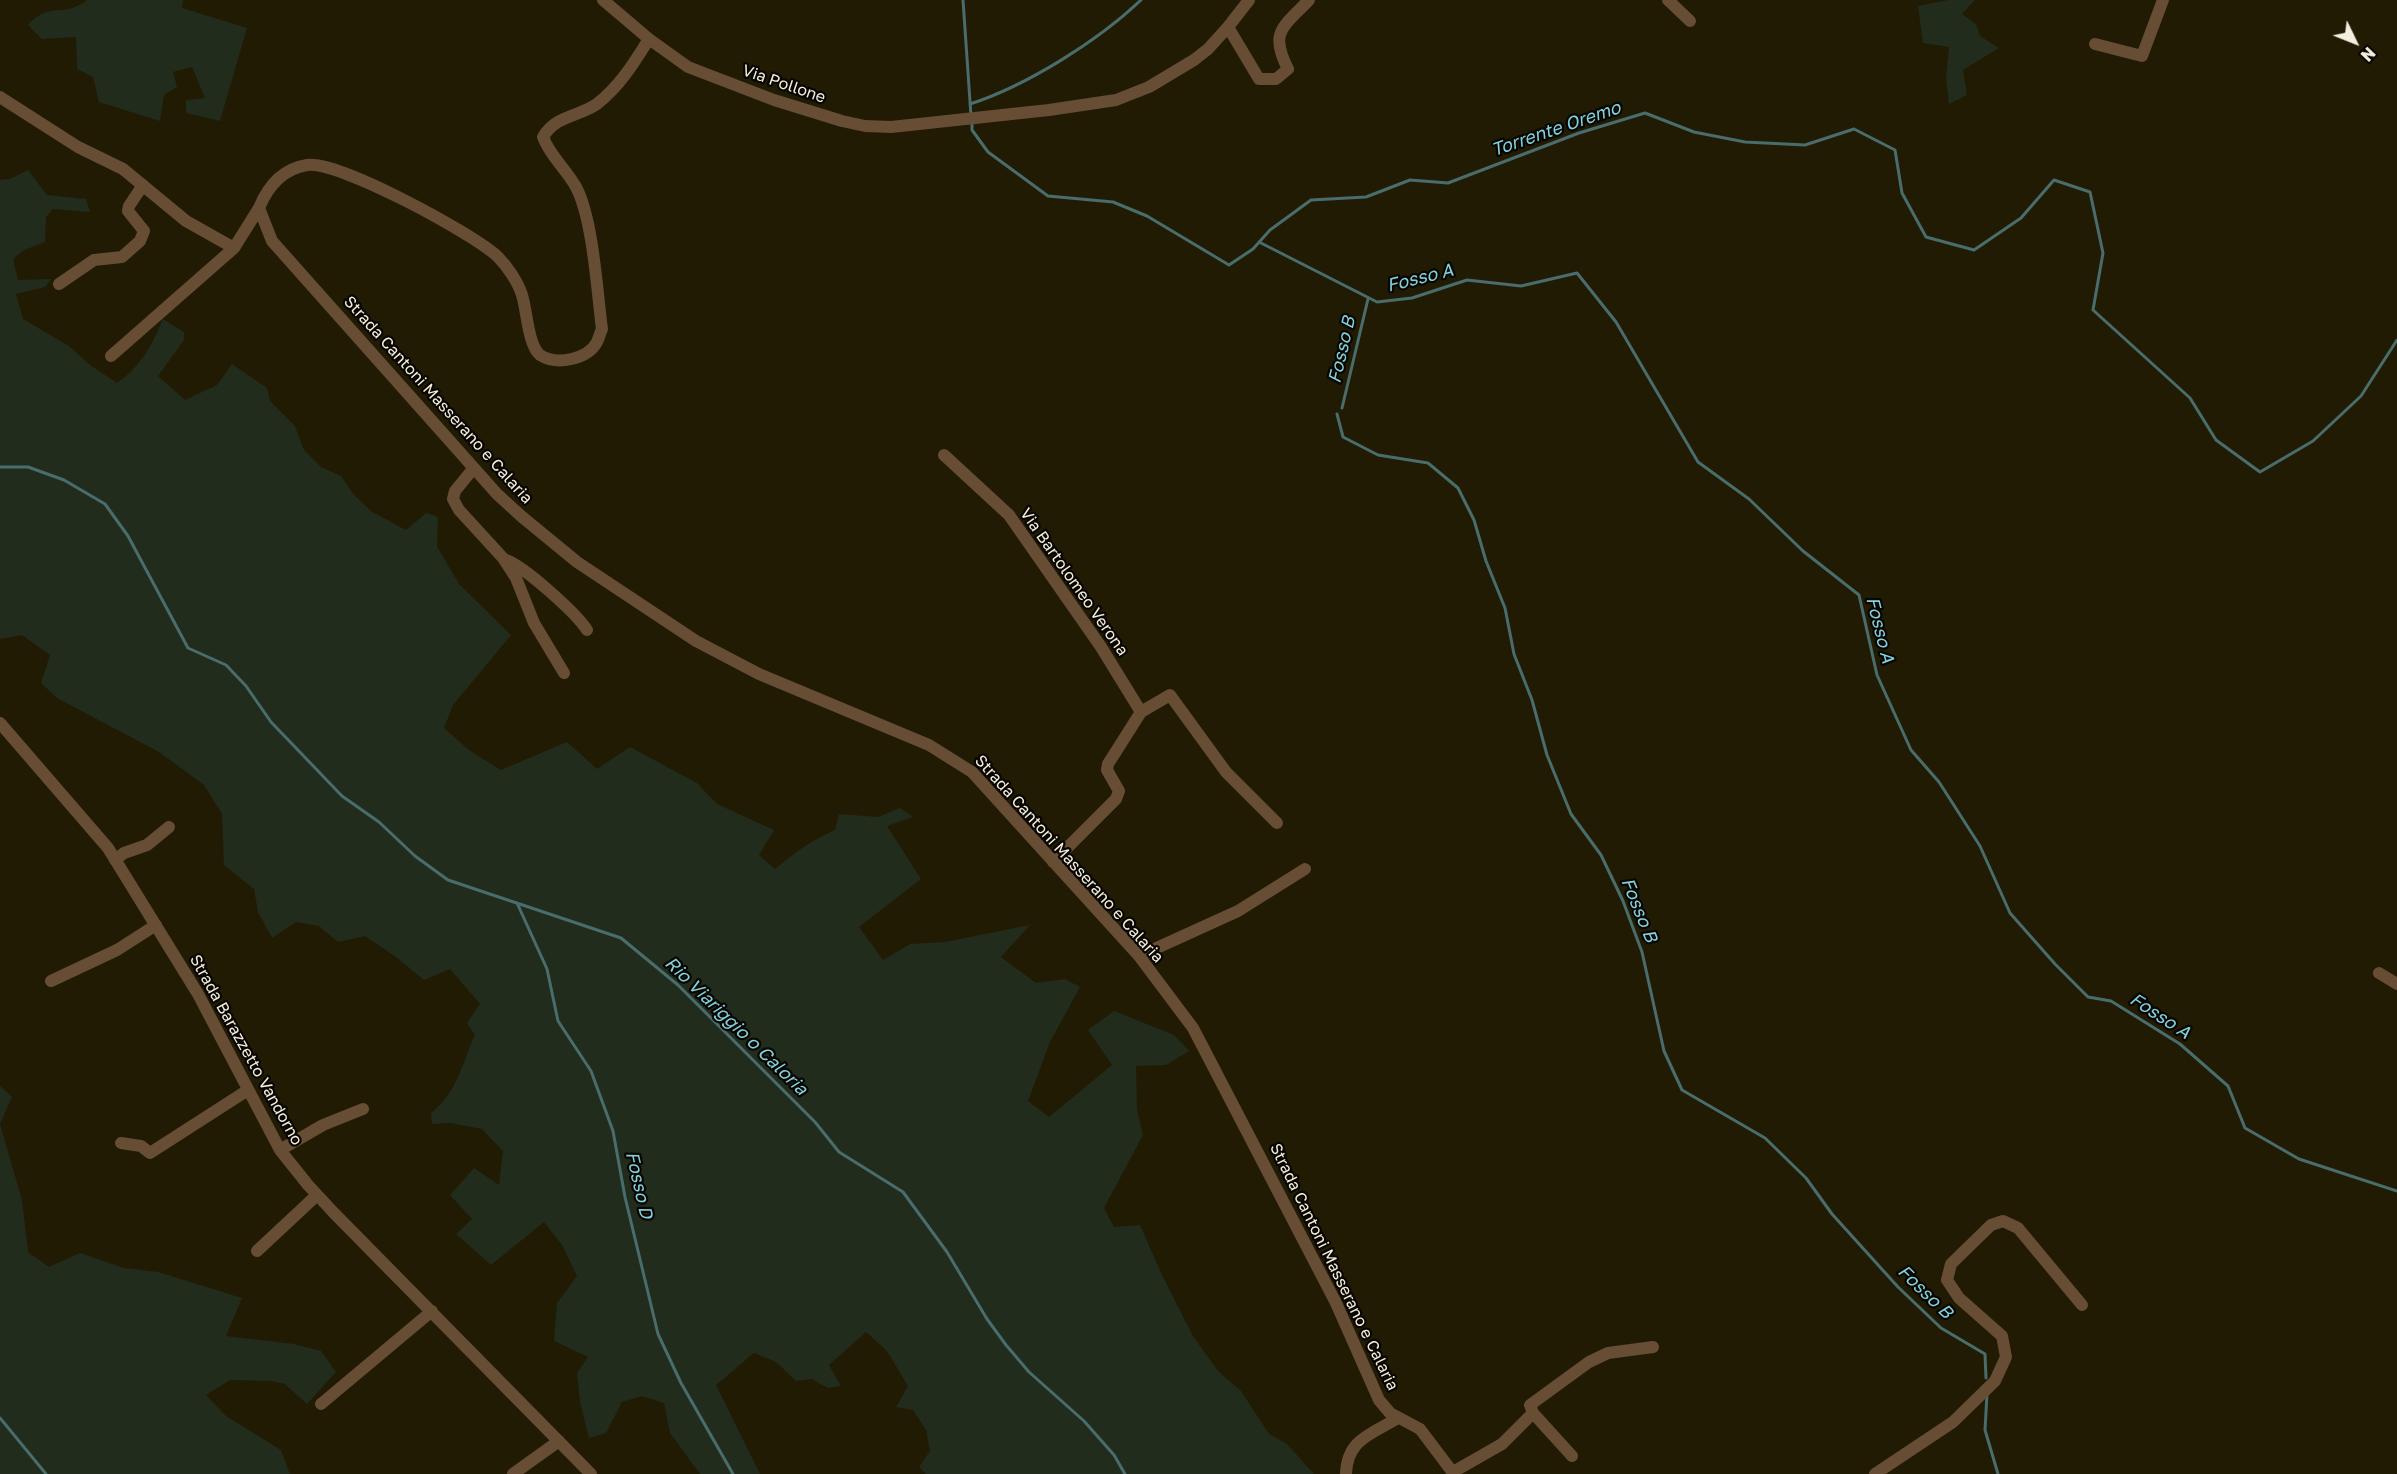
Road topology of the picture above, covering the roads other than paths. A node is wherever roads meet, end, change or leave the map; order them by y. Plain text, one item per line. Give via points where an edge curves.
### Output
1 (603, 0) edge
2 (1249, 0) edge
3 (1309, 0) edge
4 (1668, 0) edge
5 (2163, 0) edge
6 (1690, 21) dead end
7 (1228, 27) junction
8 (649, 39) junction
9 (2095, 44) dead end
10 (0, 98) edge
11 (143, 185) junction
12 (259, 208) junction
13 (234, 248) junction
14 (59, 284) dead end
15 (111, 356) dead end
16 (944, 455) dead end
17 (473, 469) junction
18 (502, 558) junction
19 (587, 630) dead end
20 (564, 673) dead end
21 (1141, 712) junction
22 (0, 723) edge
23 (1276, 823) dead end
24 (169, 827) dead end
25 (115, 860) junction
26 (1053, 862) junction
27 (1305, 869) dead end
28 (156, 925) junction
29 (1139, 956) junction
30 (2379, 973) dead end
31 (51, 981) dead end
32 (2397, 984) edge
33 (248, 1090) junction
34 (363, 1109) dead end
35 (121, 1143) dead end
36 (280, 1150) junction
37 (317, 1195) junction
38 (257, 1251) dead end
39 (2082, 1305) dead end
40 (432, 1311) junction
41 (1653, 1347) dead end
42 (321, 1404) dead end
43 (1533, 1413) junction
44 (1398, 1418) junction
45 (559, 1442) junction
46 (1572, 1456) dead end
47 (1454, 1473) edge
48 (513, 1474) edge
49 (591, 1474) edge
50 (1346, 1474) edge
51 (1875, 1474) edge

1 - 8 street, Via Pollone
2 - 7 street, Via Pollone
3 - 7 street via 1281,29 1278,50 1288,69 1276,79 1259,79
4 - 6 street
5 - 9 street via 2142,56
7 - 8 street, Via Pollone via 1208,49 1180,70 1116,100 891,127 842,121 774,100 688,66
8 - 12 street via 628,73 607,94 595,105 556,121 543,137 576,188 586,214 602,329 597,343 571,359 541,356 533,346 521,292 499,258 470,235 358,178 335,168 309,164 280,177 267,189
10 - 11 street via 78,147 123,169
11 - 13 street via 186,221
11 - 14 street via 128,211 144,231 140,241 122,257 94,260
12 - 13 street
12 - 17 street, Strada Cantoni Masserano e Calaria via 272,241
13 - 15 street
16 - 21 street, Via Bartolomeo Verona via 1009,514
17 - 18 street via 455,491 453,500
17 - 26 street, Strada Cantoni Masserano e Calaria via 521,516 577,562 696,640 759,674 952,758 972,772
18 - 19 street via 549,592
18 - 20 street
21 - 23 street via 1170,695 1226,772
21 - 26 street via 1108,764 1107,770 1119,791 1116,799
22 - 25 street, Strada Barazzetto Vandorno
24 - 25 street via 147,845
25 - 28 street, Strada Barazzetto Vandorno
26 - 29 street, Strada Cantoni Masserano e Calaria
27 - 29 street via 1238,911
28 - 31 street via 117,950
28 - 33 street, Strada Barazzetto Vandorno via 198,994
29 - 44 street, Strada Cantoni Masserano e Calaria via 1193,1028 1336,1303 1379,1400
30 - 32 street
33 - 35 street via 150,1152 141,1146
33 - 36 street, Strada Barazzetto Vandorno
34 - 36 street via 323,1125
36 - 37 street, Strada Barazzetto Vandorno
37 - 38 street
37 - 40 street, Strada Barazzetto Vandorno
39 - 51 street via 2018,1228 2002,1221 1991,1225 1951,1264 1947,1280 1959,1298 2002,1336 2006,1357 1995,1381 1953,1422
40 - 42 street
40 - 45 street, Strada Barazzetto Vandorno
41 - 43 street via 1608,1353 1589,1362 1530,1405
43 - 46 street
43 - 47 street via 1502,1444
44 - 47 street, Strada Cantoni Masserano e Calaria via 1420,1429
44 - 50 street via 1359,1441 1351,1450
45 - 48 street
45 - 49 street, Strada Barazzetto Vandorno

